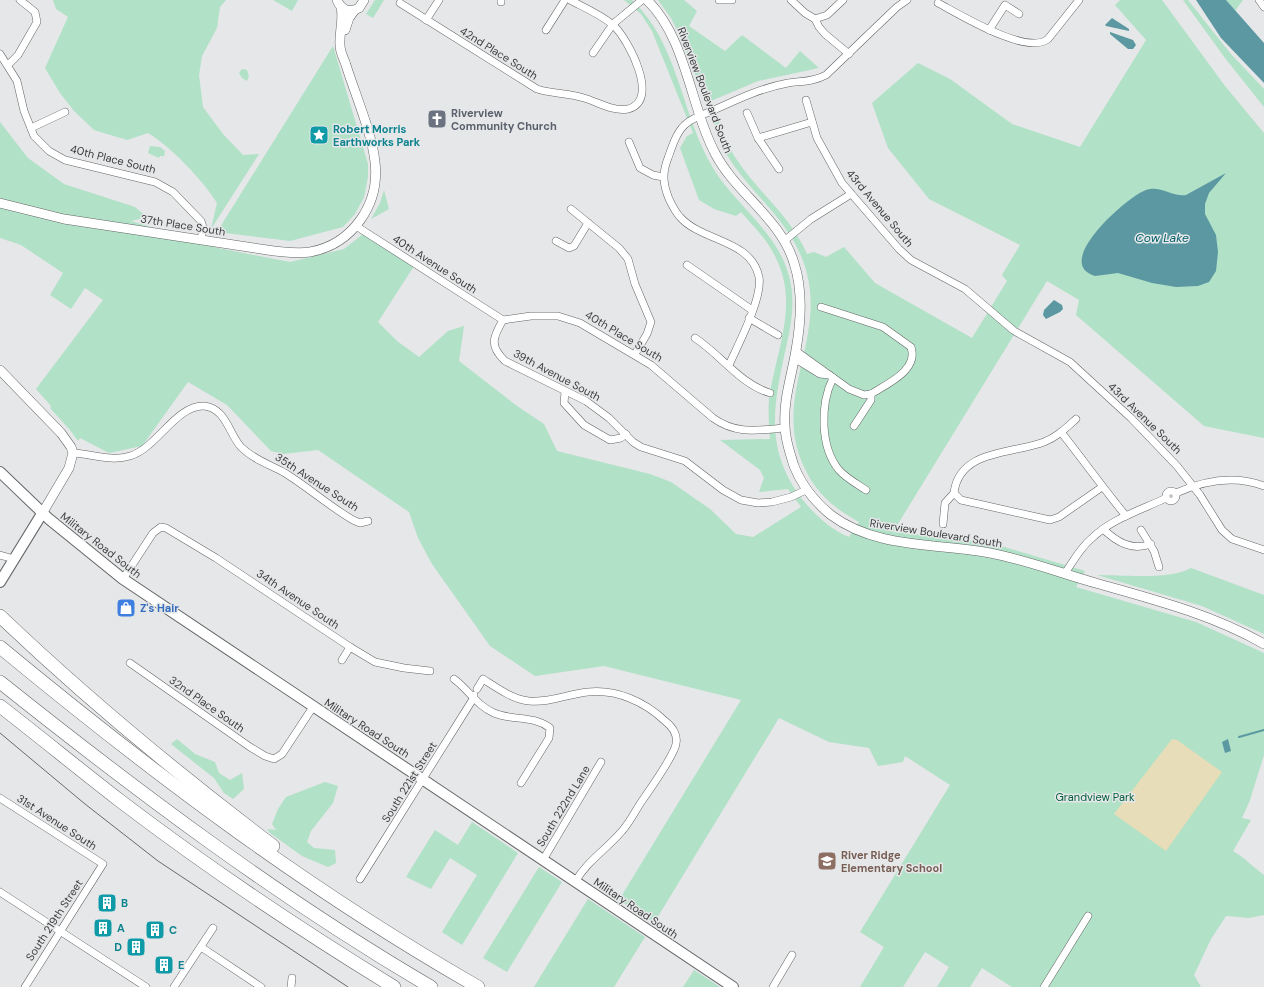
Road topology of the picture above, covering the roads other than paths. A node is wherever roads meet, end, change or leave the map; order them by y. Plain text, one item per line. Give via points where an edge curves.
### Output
1 (20, 0) edge
2 (364, 0) edge
3 (439, 0) edge
4 (565, 0) edge
5 (570, 0) edge
6 (642, 0) edge
7 (647, 0) edge
8 (719, 0) edge
9 (732, 0) edge
10 (791, 0) edge
11 (843, 0) edge
12 (907, 0) edge
13 (1079, 0) edge
14 (1259, 0) edge
15 (937, 1) edge
16 (338, 2) edge
17 (400, 3) dead end
18 (1264, 7) edge
19 (354, 10) junction
20 (1019, 14) dead end
21 (815, 19) junction
22 (426, 20) junction
23 (613, 24) junction
24 (546, 30) dead end
25 (989, 30) junction
26 (593, 53) dead end
27 (0, 54) edge
28 (849, 54) junction
29 (345, 61) junction
30 (8, 65) junction
31 (806, 100) dead end
32 (65, 112) dead end
33 (747, 113) dead end
34 (700, 116) junction
35 (812, 122) junction
36 (31, 128) junction
37 (758, 138) junction
38 (629, 142) dead end
39 (779, 169) dead end
40 (664, 177) junction
41 (851, 194) junction
42 (0, 203) edge
43 (571, 209) dead end
44 (588, 222) junction
45 (356, 226) junction
46 (201, 240) junction
47 (556, 241) dead end
48 (784, 241) junction
49 (687, 265) dead end
50 (821, 308) dead end
51 (752, 310) junction
52 (749, 318) junction
53 (503, 320) junction
54 (778, 335) dead end
55 (695, 338) dead end
56 (635, 354) junction
57 (795, 354) junction
58 (729, 365) junction
59 (0, 370) edge
60 (831, 377) junction
61 (565, 392) junction
62 (770, 393) dead end
63 (871, 394) junction
64 (1076, 418) dead end
65 (854, 426) dead end
66 (785, 428) junction
67 (1061, 432) junction
68 (626, 434) junction
69 (73, 453) junction
70 (0, 472) edge
71 (1193, 486) junction
72 (1264, 486) edge
73 (1102, 487) junction
74 (806, 490) junction
75 (866, 490) dead end
76 (954, 493) junction
77 (43, 512) junction
78 (1126, 516) junction
79 (368, 521) dead end
80 (942, 524) dead end
81 (1104, 529) junction
82 (1141, 530) dead end
83 (1151, 544) junction
84 (1264, 550) edge
85 (0, 555) edge
86 (14, 559) junction
87 (1159, 567) dead end
88 (1065, 573) junction
89 (123, 578) junction
90 (0, 582) edge
91 (0, 616) edge
92 (1264, 644) edge
93 (0, 647) edge
94 (350, 647) junction
95 (342, 660) dead end
96 (130, 663) dead end
97 (430, 671) dead end
98 (454, 679) dead end
99 (0, 682) edge
100 (475, 694) junction
101 (0, 706) edge
102 (313, 707) junction
103 (602, 762) dead end
104 (424, 780) junction
105 (521, 783) dead end
106 (0, 798) edge
107 (544, 860) junction
108 (103, 864) joint
109 (360, 879) dead end
110 (575, 882) junction
111 (0, 892) edge
112 (1088, 916) dead end
113 (372, 923) junction
114 (213, 928) dead end
115 (60, 930) junction
116 (201, 947) junction
117 (792, 955) dead end
118 (362, 968) junction
119 (292, 978) dead end
120 (25, 987) edge
121 (146, 987) edge
122 (174, 987) edge
123 (261, 987) edge
124 (291, 987) edge
125 (394, 987) edge
126 (398, 987) edge
127 (431, 987) edge
128 (478, 987) edge
129 (733, 987) edge
130 (773, 987) edge
131 (1044, 987) edge

1 - 30 street via 35,12 37,22 18,55
2 - 19 street via 361,6
3 - 22 street
4 - 24 street
5 - 23 street
6 - 23 street
7 - 34 street, Riverview Boulevard South via 660,15 672,36
8 - 9 street
10 - 21 street
11 - 21 street via 827,15
12 - 28 street
13 - 25 street via 1044,42 1006,38
14 - 18 street
15 - 25 street
16 - 19 street via 346,10
16 - 29 street via 342,16 340,44 342,58
17 - 22 street, 42nd Place South
19 - 29 street via 344,34
20 - 25 street via 1005,5
21 - 28 street via 825,34
22 - 23 street, 42nd Place South via 537,89 629,109 638,101 643,89 641,77 626,41
23 - 26 street
27 - 30 street, 40th Place South
28 - 34 street via 820,79 789,83 755,92
29 - 45 street via 371,142 376,168 372,199
30 - 36 street, 40th Place South via 17,81
31 - 35 street, 43rd Avenue South
32 - 36 street
33 - 37 street
34 - 40 street via 682,128 668,159
34 - 48 street, Riverview Boulevard South via 722,165
35 - 37 street
35 - 41 street, 43rd Avenue South via 819,143
36 - 46 street, 40th Place South via 39,142 56,156 155,182 168,188 201,221
37 - 39 street
38 - 40 street via 640,168
40 - 51 street via 667,193 680,218 699,232 738,249 756,269 759,293
41 - 48 street via 811,219
41 - 71 street, 43rd Avenue South via 905,255 966,289 1015,331 1070,362 1131,418
42 - 46 street, 37th Place South via 64,219
43 - 44 street
44 - 47 street via 574,246 569,248
44 - 56 street via 628,259 650,318 649,329
45 - 46 street, 37th Place South via 334,244 310,252 274,251
45 - 53 street, 40th Avenue South
48 - 57 street, Riverview Boulevard South via 794,261 800,294
49 - 51 street
50 - 63 street via 882,326 911,347 912,358 906,370
51 - 52 street
52 - 54 street
52 - 58 street
53 - 56 street, 40th Place South via 543,316 567,318
53 - 61 street, 39th Avenue South via 495,333 497,354 505,361
55 - 58 street via 716,352
56 - 66 street, 40th Place South via 664,374 723,425 739,430
57 - 60 street via 820,374
57 - 66 street, Riverview Boulevard South via 787,390
58 - 62 street via 748,382
59 - 69 street via 61,433
60 - 63 street via 856,392
60 - 75 street via 823,415 832,458 839,470
61 - 68 street, 39th Avenue South via 586,401
61 - 68 street via 564,403 584,425 610,440 616,440
63 - 65 street via 871,400
64 - 67 street
66 - 74 street, Riverview Boulevard South via 793,463
67 - 73 street
67 - 76 street via 1039,444 996,452 980,459 962,473
68 - 74 street, 39th Avenue South via 641,447 685,461 723,490 741,500 772,502
69 - 77 street via 69,468
69 - 79 street, 35th Avenue South via 113,458 129,456 149,446 187,411 205,406 222,415 236,440 247,452 288,476 352,520
70 - 77 main road, Military Road South
71 - 72 street via 1234,480 1255,482
71 - 78 street via 1176,493 1169,491 1166,498
71 - 84 street via 1227,535
73 - 76 street via 1059,517 1050,520 961,500
73 - 78 street
74 - 88 street, Riverview Boulevard South via 832,515 869,535 990,553
76 - 80 street via 945,503
77 - 86 main road
77 - 89 main road, Military Road South
78 - 81 street
81 - 83 street via 1127,545 1141,547
81 - 88 street via 1090,539
82 - 83 street
83 - 87 street
85 - 86 street
86 - 90 main road
88 - 92 street, Riverview Boulevard South via 1194,612
89 - 94 street, 34th Avenue South via 153,533 161,527 170,529
89 - 102 main road, Military Road South
91 - 113 highway via 68,679 157,755
93 - 113 highway via 96,726 202,806
94 - 95 street
94 - 97 street, 34th Avenue South via 375,662
96 - 102 street, 32nd Place South via 250,747 274,759 282,754
98 - 100 street
99 - 127 highway via 81,747 200,836 323,920
100 - 104 street, South 221st Street
100 - 105 street via 486,709 496,714 536,720 550,728 549,738
100 - 110 street, South 221st Street via 483,679 511,696 528,701 550,700 588,692 618,695 640,702 672,728 677,742 669,760 629,823 584,868
101 - 118 highway via 175,841 293,924
102 - 104 main road, Military Road South
103 - 107 street, South 222nd Lane
104 - 107 main road, Military Road South
104 - 109 street, South 221st Street
106 - 108 street, 31st Avenue South
107 - 110 main road, Military Road South
108 - 115 street, South 219th Street
110 - 129 main road, Military Road South
111 - 115 street
112 - 131 street
113 - 128 highway
114 - 116 street
115 - 120 street, South 219th Street
115 - 121 street
116 - 122 street
116 - 123 street
117 - 130 street
118 - 125 highway
118 - 126 highway
119 - 124 street

